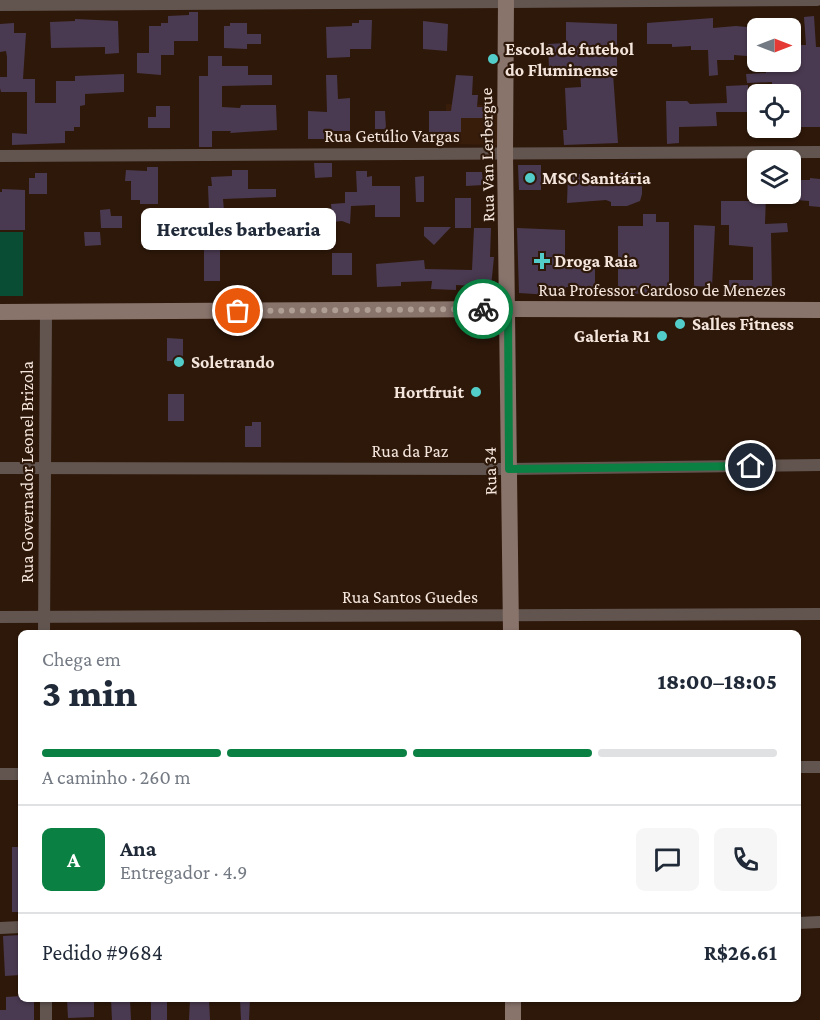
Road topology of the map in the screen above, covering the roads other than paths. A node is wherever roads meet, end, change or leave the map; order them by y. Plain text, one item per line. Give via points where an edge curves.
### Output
1 (817, 0) edge
2 (506, 1) edge
3 (0, 5) edge
4 (820, 152) edge
5 (505, 154) junction
6 (0, 156) edge
7 (508, 309) junction
8 (820, 310) edge
9 (0, 312) edge
10 (46, 312) junction
11 (820, 465) edge
12 (45, 467) junction
13 (0, 468) edge
14 (509, 469) junction
15 (820, 614) edge
16 (511, 615) junction
17 (0, 617) edge
18 (44, 617) junction
19 (44, 630) edge
20 (511, 630) edge
21 (801, 767) edge
22 (820, 767) edge
23 (0, 774) edge
24 (18, 774) edge
25 (801, 922) edge
26 (820, 922) edge
27 (18, 927) edge
28 (0, 928) edge
29 (46, 1002) edge
30 (513, 1002) edge
31 (46, 1020) edge
32 (513, 1020) edge

1 - 2 street
2 - 3 street
2 - 5 street, Rua Van Lerbergue
4 - 5 street, Rua Getúlio Vargas
5 - 6 street, Rua Getúlio Vargas
5 - 7 street, Rua Van Lerbergue
7 - 8 street, Rua Professor Cardoso de Menezes
7 - 10 street, Rua Professor Cardoso de Menezes
7 - 14 street, Rua 34
9 - 10 street, Rua Professor Cardoso de Menezes
10 - 12 street, Rua Governador Leonel Brizola
11 - 14 street, Rua da Paz
12 - 13 street, Rua da Paz
12 - 14 street, Rua da Paz
12 - 18 street, Rua Governador Leonel Brizola
14 - 16 street, Rua 34
15 - 16 street, Rua Santos Guedes
16 - 18 street, Rua Santos Guedes
16 - 20 street, Rua 34
17 - 18 street, Rua Santos Guedes
18 - 19 street, Rua Governador Leonel Brizola
21 - 22 street
23 - 24 street
25 - 26 street
27 - 28 street
29 - 31 street
30 - 32 street

